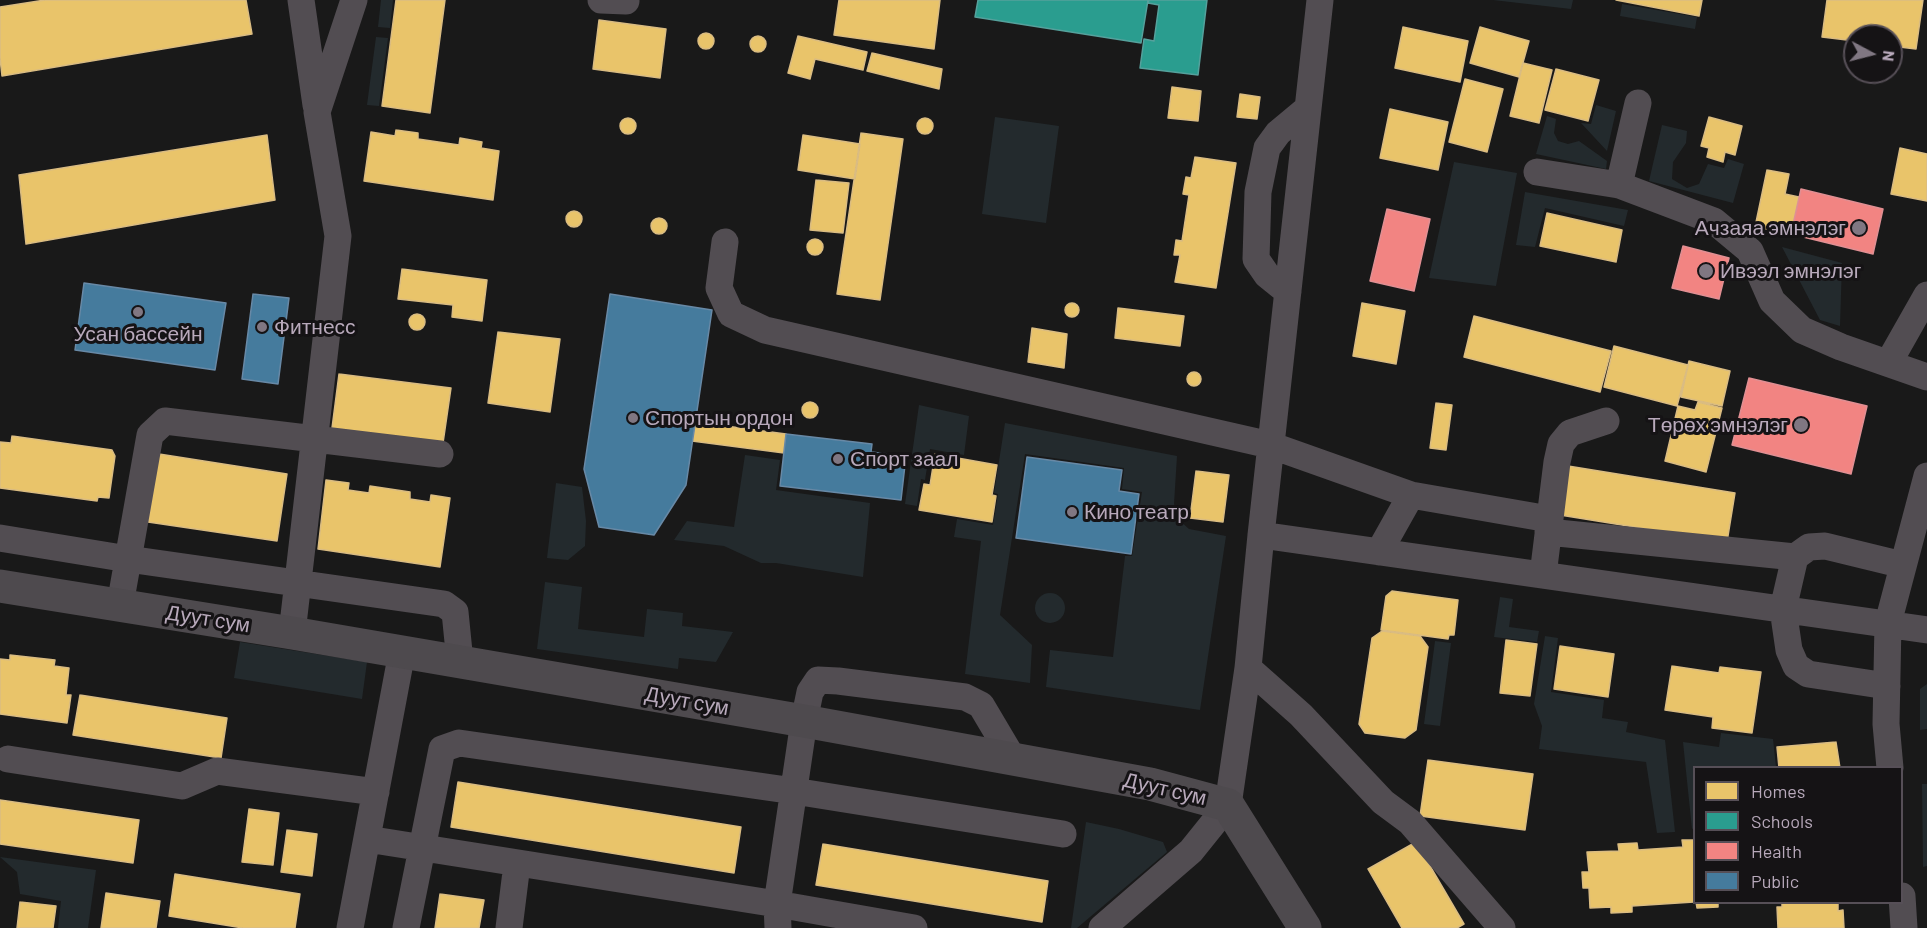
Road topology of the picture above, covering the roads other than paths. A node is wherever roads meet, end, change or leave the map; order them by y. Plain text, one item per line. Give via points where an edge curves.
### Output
1 (301, 0) edge
2 (354, 0) edge
3 (1320, 0) edge
4 (1638, 103) dead end
5 (1308, 108) junction
6 (317, 112) junction
7 (1537, 172) dead end
8 (1619, 185) junction
9 (725, 242) dead end
10 (1288, 292) junction
11 (1927, 295) edge
12 (1888, 362) junction
13 (1927, 377) edge
14 (1606, 421) dead end
15 (314, 439) junction
16 (1270, 446) junction
17 (440, 454) dead end
18 (1927, 476) edge
19 (1411, 495) junction
20 (1548, 525) junction
21 (1260, 535) junction
22 (0, 538) edge
23 (1379, 552) junction
24 (1795, 557) junction
25 (128, 559) junction
26 (1903, 565) junction
27 (1543, 575) junction
28 (297, 583) junction
29 (0, 586) edge
30 (120, 605) junction
31 (1783, 609) junction
32 (1888, 623) junction
33 (1927, 630) edge
34 (292, 633) junction
35 (402, 652) junction
36 (460, 662) junction
37 (1248, 668) junction
38 (1887, 686) junction
39 (804, 721) junction
40 (8, 759) dead end
41 (1013, 759) junction
42 (1890, 766) edge
43 (794, 791) junction
44 (376, 792) junction
45 (1228, 805) junction
46 (1063, 834) dead end
47 (367, 839) junction
48 (422, 848) junction
49 (517, 864) junction
50 (1902, 904) edge
51 (778, 916) edge
52 (350, 928) edge
53 (406, 928) edge
54 (508, 928) edge
55 (914, 928) edge
56 (1102, 928) edge
57 (1305, 928) edge
58 (1502, 928) edge
59 (1904, 928) edge

1 - 6 street
2 - 6 street
3 - 5 street
4 - 8 street
5 - 10 street
5 - 10 street via 1278,133 1267,148 1258,192 1256,259 1267,275
6 - 15 street via 338,236
7 - 8 street
8 - 12 street via 1714,221 1750,251 1772,301 1802,330
9 - 16 street via 719,288 731,314 765,330
10 - 16 street
11 - 12 street
12 - 13 street
14 - 20 street via 1570,433 1561,444
15 - 17 street
15 - 25 street via 165,421 150,435
15 - 28 street
16 - 19 street
16 - 21 street
18 - 26 street
19 - 20 street
19 - 23 street
20 - 24 street
20 - 27 street
21 - 23 street
21 - 37 street
22 - 25 street
23 - 27 street
24 - 26 street via 1809,547 1826,546
24 - 31 street
25 - 28 street
25 - 30 street
26 - 32 street
27 - 31 street
28 - 34 street
28 - 36 street via 444,604 455,612
29 - 30 main road, Дуут сум
30 - 34 main road, Дуут сум
31 - 32 street
31 - 38 street via 1796,666 1808,674
32 - 33 street
32 - 38 street
34 - 35 main road, Дуут сум
35 - 36 main road, Дуут сум
35 - 44 street
36 - 39 main road, Дуут сум
37 - 45 street
37 - 58 street via 1301,715 1383,802 1410,822
38 - 42 street
39 - 41 main road, Дуут сум
39 - 41 street via 810,692 818,680 965,697 981,705
39 - 43 street
40 - 44 street via 182,786 217,771
41 - 45 main road, Дуут сум via 1150,784
43 - 46 street
43 - 48 street via 459,743 442,748
43 - 51 street
44 - 47 street
45 - 56 street via 1191,850
45 - 57 main road, Дуут сум
47 - 48 street
47 - 52 street
48 - 49 street
48 - 53 street
49 - 51 street
49 - 54 street
50 - 59 street
51 - 55 street

